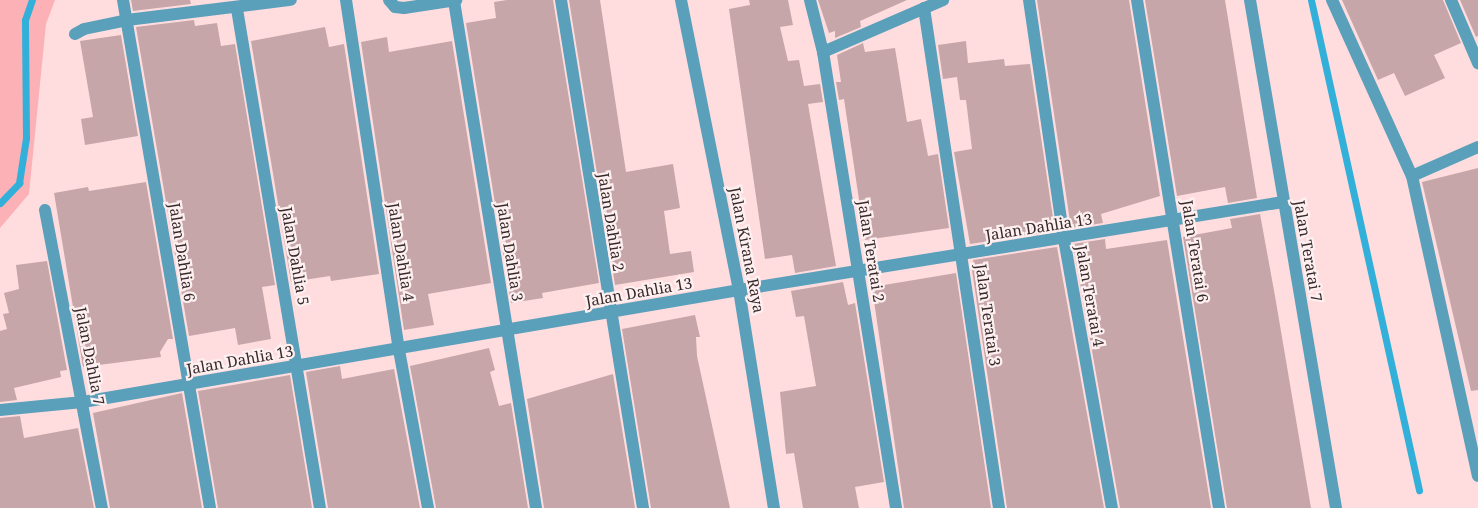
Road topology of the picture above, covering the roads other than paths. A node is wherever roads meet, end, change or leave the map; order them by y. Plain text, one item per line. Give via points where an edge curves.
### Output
1 (123, 0) edge
2 (291, 0) edge
3 (346, 0) edge
4 (455, 0) edge
5 (561, 0) edge
6 (681, 0) edge
7 (810, 0) edge
8 (943, 0) edge
9 (1029, 0) edge
10 (1137, 0) edge
11 (1250, 0) edge
12 (1332, 0) edge
13 (1450, 0) edge
14 (392, 4) edge
15 (924, 8) junction
16 (237, 9) junction
17 (127, 20) junction
18 (75, 34) dead end
19 (823, 52) junction
20 (1478, 63) edge
21 (1478, 147) edge
22 (1412, 176) junction
23 (1283, 202) junction
24 (45, 210) dead end
25 (1174, 221) junction
26 (1064, 239) junction
27 (963, 256) junction
28 (858, 273) junction
29 (738, 290) junction
30 (609, 315) junction
31 (506, 332) junction
32 (400, 350) junction
33 (297, 367) junction
34 (187, 385) junction
35 (83, 402) junction
36 (0, 410) edge
37 (1478, 476) edge
38 (102, 508) edge
39 (210, 508) edge
40 (320, 508) edge
41 (428, 508) edge
42 (536, 508) edge
43 (643, 508) edge
44 (774, 508) edge
45 (896, 508) edge
46 (999, 508) edge
47 (1112, 508) edge
48 (1219, 508) edge
49 (1336, 508) edge

1 - 17 street, Jalan Dahlia 6
2 - 16 street
3 - 32 street, Jalan Dahlia 4
4 - 14 street
4 - 31 street, Jalan Dahlia 3
5 - 30 street, Jalan Dahlia 2
6 - 29 street, Jalan Kirana Raya
7 - 19 street, Jalan Teratai 2
8 - 15 street
9 - 26 street, Jalan Teratai 4
10 - 25 street, Jalan Teratai 6
11 - 23 street, Jalan Teratai 7
12 - 22 street
13 - 20 street
15 - 19 street
15 - 27 street, Jalan Teratai 3
16 - 17 street
16 - 33 street, Jalan Dahlia 5
17 - 18 street
17 - 34 street, Jalan Dahlia 6
19 - 28 street, Jalan Teratai 2
21 - 22 street
22 - 37 street
23 - 25 street, Jalan Dahlia 13
23 - 49 street, Jalan Teratai 7
24 - 35 street, Jalan Dahlia 7
25 - 26 street, Jalan Dahlia 13
25 - 48 street, Jalan Teratai 6
26 - 27 street, Jalan Dahlia 13
26 - 47 street, Jalan Teratai 4
27 - 28 street, Jalan Dahlia 13
27 - 46 street, Jalan Teratai 3
28 - 29 street, Jalan Dahlia 13
28 - 45 street, Jalan Teratai 2
29 - 30 street, Jalan Dahlia 13
29 - 44 street, Jalan Kirana Raya
30 - 31 street, Jalan Dahlia 13
30 - 43 street, Jalan Dahlia 2
31 - 32 street, Jalan Dahlia 13
31 - 42 street, Jalan Dahlia 3
32 - 33 street, Jalan Dahlia 13
32 - 41 street, Jalan Dahlia 4
33 - 34 street, Jalan Dahlia 13
33 - 40 street, Jalan Dahlia 5
34 - 35 street, Jalan Dahlia 13
34 - 39 street, Jalan Dahlia 6
35 - 36 street, Jalan Dahlia 13
35 - 38 street, Jalan Dahlia 7

